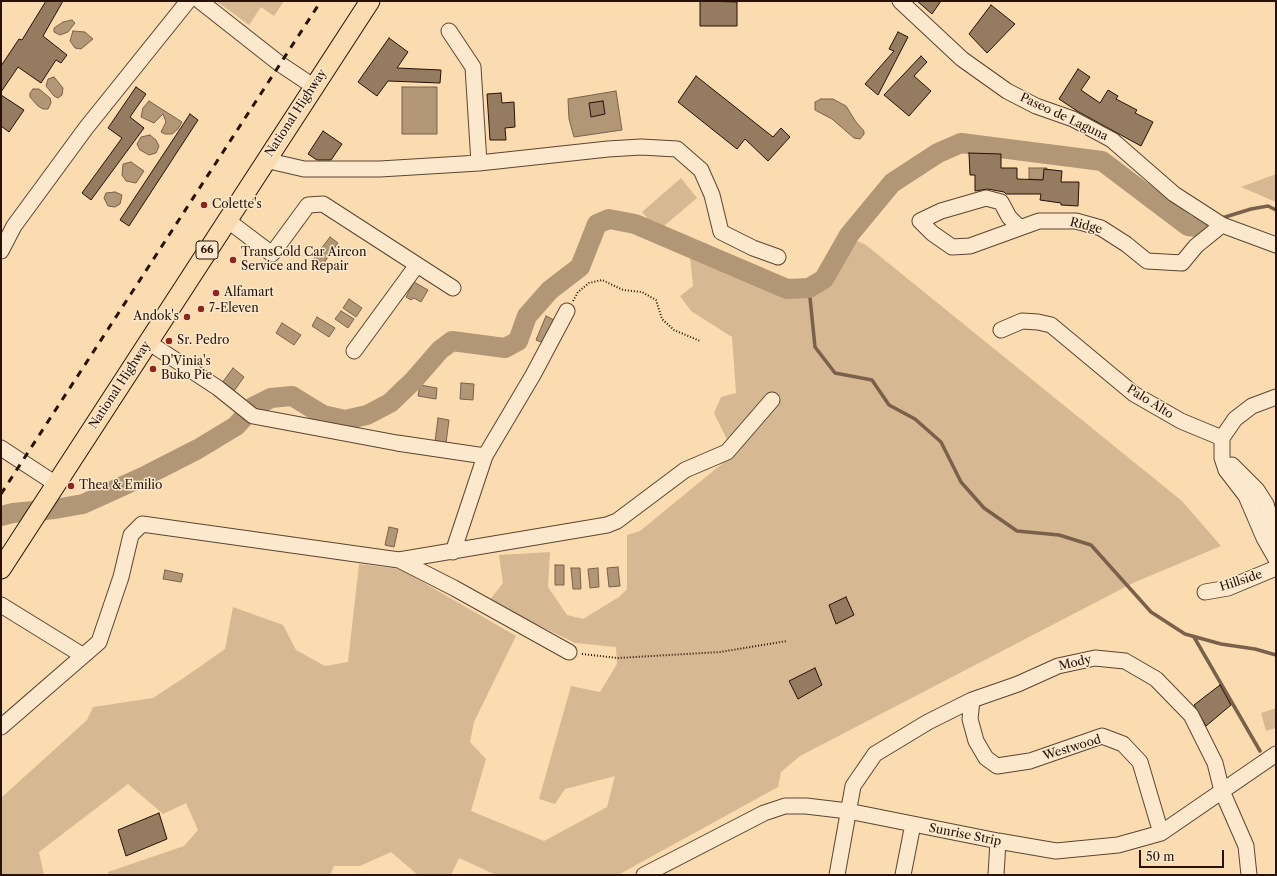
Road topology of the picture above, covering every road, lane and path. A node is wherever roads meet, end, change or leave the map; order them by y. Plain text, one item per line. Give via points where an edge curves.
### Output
1 (188, 1) edge
2 (200, 1) edge
3 (370, 1) edge
4 (900, 1) edge
5 (449, 31) dead end
6 (313, 86) junction
7 (265, 160) junction
8 (479, 163) junction
9 (227, 220) junction
10 (1222, 225) junction
11 (1019, 227) junction
12 (1276, 245) edge
13 (1, 251) edge
14 (778, 257) dead end
15 (417, 265) junction
16 (453, 288) dead end
17 (567, 311) joint
18 (1001, 330) dead end
19 (700, 340) dead end
20 (148, 342) junction
21 (354, 351) dead end
22 (1276, 397) edge
23 (772, 400) dead end
24 (1222, 438) junction
25 (1, 448) edge
26 (485, 456) junction
27 (56, 484) junction
28 (1276, 538) edge
29 (454, 552) junction
30 (1276, 559) edge
31 (399, 560) junction
32 (1276, 568) edge
33 (1, 569) edge
34 (1205, 592) dead end
35 (1, 605) edge
36 (787, 641) dead end
37 (569, 652) joint
38 (82, 655) junction
39 (972, 700) junction
40 (1, 727) edge
41 (1269, 760) edge
42 (1222, 792) junction
43 (848, 811) junction
44 (913, 824) junction
45 (1161, 833) junction
46 (998, 841) junction
47 (644, 875) edge
48 (837, 875) edge
49 (903, 875) edge
50 (996, 875) edge
51 (1249, 875) edge

1 - 13 street via 86,128 14,226
2 - 6 street via 280,64
3 - 6 main road, National Highway / 66
4 - 10 street, Paseo de Laguna via 962,59 1007,91 1036,106 1073,119 1112,140 1174,194
5 - 8 street via 473,67
6 - 7 main road, National Highway / 66
7 - 8 street via 304,169 380,169
7 - 9 main road, National Highway / 66
8 - 14 street via 608,149 677,149 701,170 712,195 721,232
9 - 15 street via 272,254 308,205 323,204
9 - 20 main road, National Highway / 66
10 - 11 street, Ridge via 1196,246 1182,263 1147,261 1101,228 1076,221 1040,221
10 - 12 street, Paseo de Laguna
11 - 11 street, Ridge via 970,246 952,247 920,221 941,210 986,198 1001,202 1009,217
15 - 16 street
15 - 21 street
17 - 19 path via 578,292 588,283 602,280 623,290 642,292 656,300 662,319 674,330
17 - 26 street
18 - 24 street, Palo Alto via 1022,321 1051,325 1134,394 1181,421
20 - 26 street via 218,388 249,413 397,443
20 - 27 main road, National Highway / 66
22 - 24 street via 1252,406 1235,420
23 - 29 street via 727,452 685,470 607,526
24 - 28 street via 1233,466 1257,490 1266,504
24 - 30 street via 1222,458 1226,470 1246,496
25 - 27 street
26 - 29 street
27 - 33 main road, National Highway / 66
29 - 31 street
31 - 37 street
31 - 38 street via 142,524 131,535 121,577 99,642
32 - 34 street, Hillside via 1228,588
35 - 38 street
36 - 37 path via 720,652 618,658
38 - 40 street
39 - 42 street, Mody via 1018,684 1058,666 1095,658 1125,661 1156,679 1190,715 1215,763
39 - 43 street, Mody via 928,722 876,754 853,786
39 - 45 street, Westwood via 970,719 976,741 986,758 998,766 1030,761 1102,736 1123,744 1140,762
41 - 42 street, Sunrise Strip
42 - 45 street, Sunrise Strip
42 - 51 street, Mody via 1246,846
43 - 44 street, Sunrise Strip
43 - 47 street, Sunrise Strip via 785,806
43 - 48 street, Mody
44 - 46 street, Sunrise Strip
44 - 49 street
45 - 46 street, Sunrise Strip via 1118,845 1056,851
46 - 50 street

